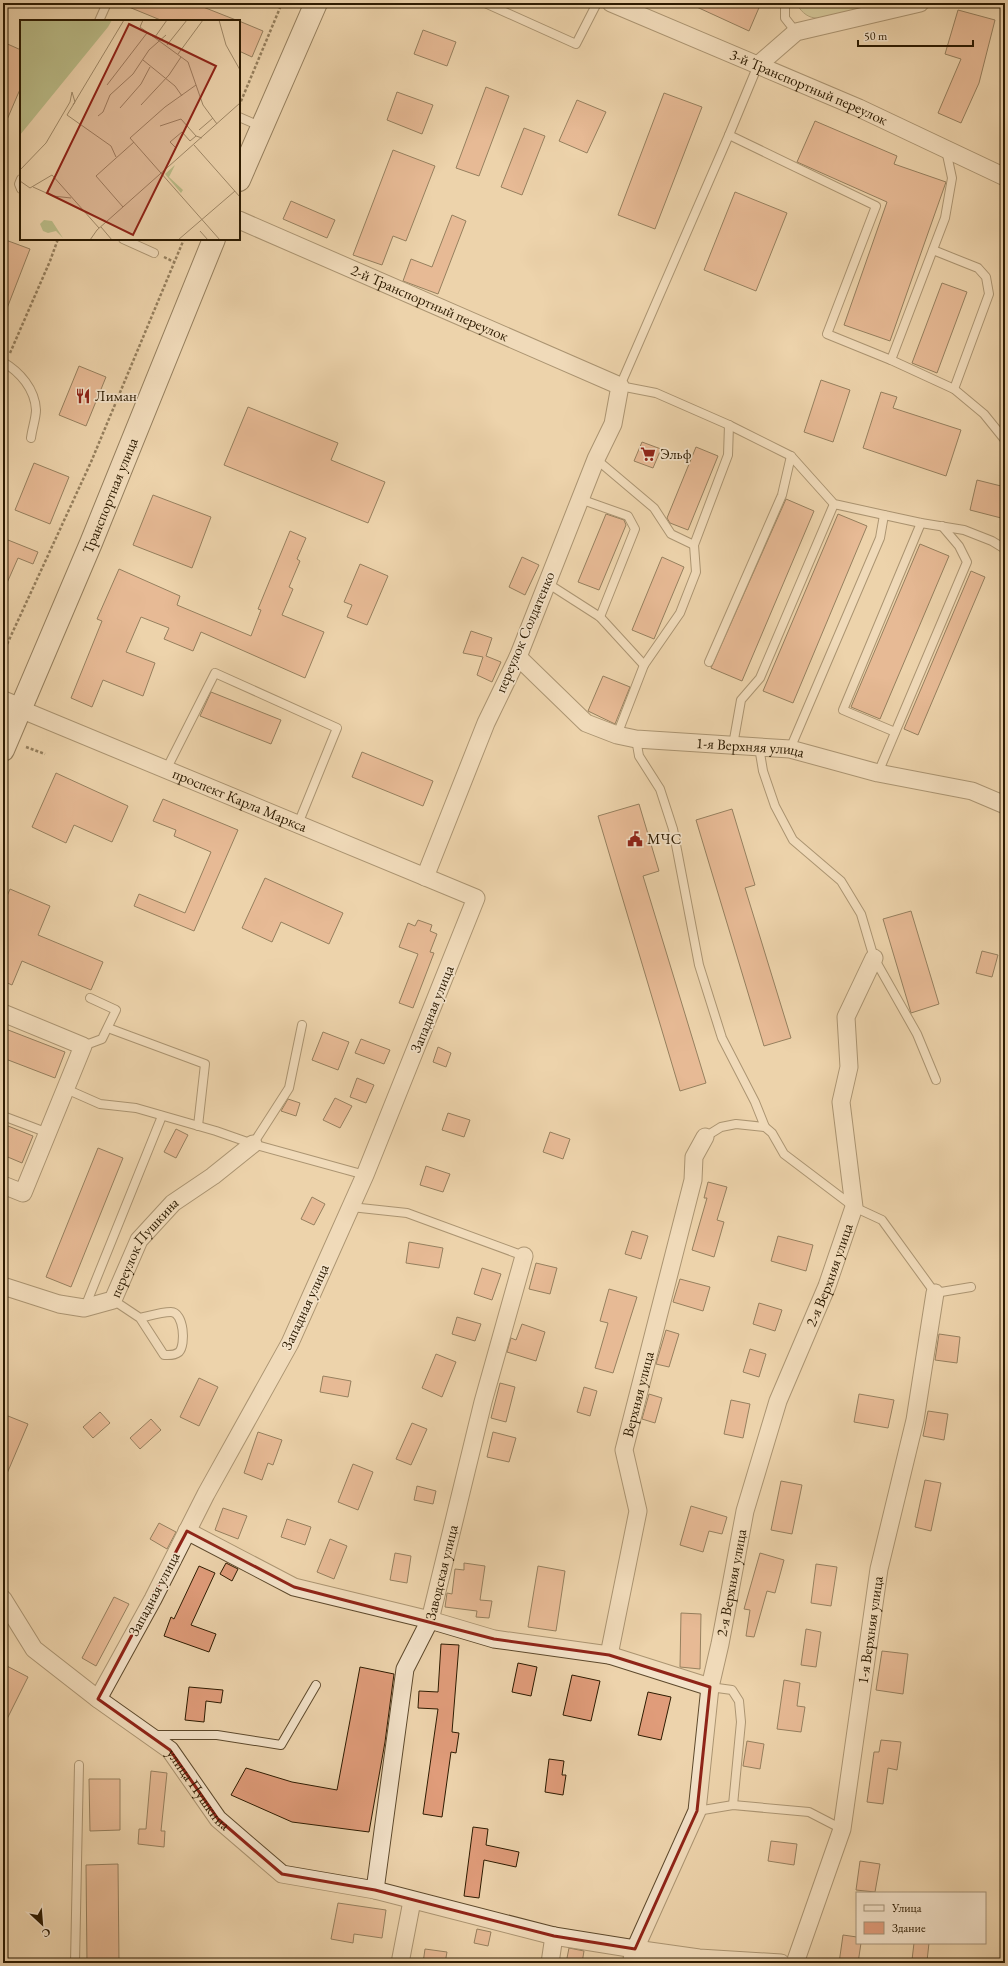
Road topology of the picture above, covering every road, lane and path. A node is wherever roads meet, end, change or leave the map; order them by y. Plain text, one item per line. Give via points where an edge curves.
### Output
1 (107, 3) edge
2 (282, 3) edge
3 (316, 3) edge
4 (485, 3) edge
5 (597, 3) edge
6 (610, 3) edge
7 (785, 3) edge
8 (920, 3) edge
9 (99, 20) edge
10 (796, 32) junction
11 (758, 65) junction
12 (240, 104) edge
13 (240, 117) edge
14 (262, 127) junction
15 (729, 135) junction
16 (946, 149) junction
17 (1005, 177) edge
18 (240, 178) edge
19 (240, 220) edge
20 (58, 240) edge
21 (125, 240) edge
22 (184, 240) edge
23 (214, 240) edge
24 (933, 250) junction
25 (154, 253) dead end
26 (890, 360) junction
27 (4, 362) edge
28 (620, 386) junction
29 (954, 389) junction
30 (729, 425) junction
31 (31, 438) dead end
32 (1005, 440) edge
33 (791, 456) junction
34 (596, 459) junction
35 (580, 499) junction
36 (834, 504) junction
37 (884, 515) junction
38 (921, 523) junction
39 (942, 526) junction
40 (694, 545) junction
41 (1005, 549) edge
42 (547, 583) junction
43 (600, 617) junction
44 (3, 653) edge
45 (518, 657) junction
46 (709, 662) dead end
47 (644, 665) junction
48 (11, 706) edge
49 (895, 732) junction
50 (617, 735) junction
51 (636, 739) junction
52 (733, 745) junction
53 (26, 747) dead end
54 (759, 747) junction
55 (790, 749) junction
56 (3, 750) edge
57 (45, 754) dead end
58 (166, 770) junction
59 (878, 773) junction
60 (1005, 805) edge
61 (298, 824) junction
62 (425, 877) junction
63 (476, 898) joint
64 (874, 958) junction
65 (90, 998) dead end
66 (3, 1012) edge
67 (302, 1025) dead end
68 (108, 1028) junction
69 (83, 1046) junction
70 (936, 1080) dead end
71 (66, 1089) junction
72 (3, 1116) edge
73 (162, 1116) junction
74 (198, 1126) junction
75 (765, 1127) junction
76 (48, 1133) junction
77 (705, 1137) joint
78 (253, 1144) junction
79 (365, 1175) junction
80 (3, 1185) edge
81 (351, 1207) junction
82 (854, 1207) junction
83 (524, 1256) joint
84 (3, 1286) edge
85 (972, 1287) dead end
86 (935, 1293) junction
87 (112, 1300) junction
88 (84, 1308) junction
89 (140, 1318) junction
90 (187, 1531) junction
91 (3, 1599) edge
92 (430, 1620) junction
93 (609, 1655) junction
94 (316, 1685) dead end
95 (710, 1687) junction
96 (98, 1699) junction
97 (149, 1735) junction
98 (79, 1765) dead end
99 (733, 1805) junction
100 (697, 1811) junction
101 (842, 1829) junction
102 (374, 1890) junction
103 (412, 1901) junction
104 (554, 1936) junction
105 (633, 1956) edge
106 (698, 1960) edge
107 (75, 1963) edge
108 (400, 1963) edge
109 (550, 1963) edge
110 (781, 1963) edge
111 (795, 1963) edge

1 - 9 lane
2 - 12 path
3 - 14 main road
4 - 5 lane via 576,44
6 - 11 street, 3-й Транспортный переулок
7 - 10 lane via 785,18
8 - 10 street
10 - 11 street
11 - 15 lane
11 - 16 street, 3-й Транспортный переулок
13 - 14 lane
14 - 18 main road
15 - 26 lane via 876,206 827,334
15 - 28 lane
16 - 17 street, 3-й Транспортный переулок
16 - 24 lane via 952,178 945,218
19 - 28 street, 2-й Транспортный переулок
20 - 27 path via 26,318
21 - 25 lane
22 - 44 path via 91,462
23 - 48 main road, Транспортная улица via 91,543
24 - 26 lane
24 - 29 lane via 978,268 986,277 989,294
26 - 29 lane
27 - 31 lane via 29,386 36,410
28 - 30 lane via 656,393
28 - 34 street, переулок Солдатенко via 613,424
29 - 32 lane via 984,414
30 - 33 lane
30 - 40 lane via 728,455
33 - 36 lane
33 - 46 lane via 782,494
34 - 35 street, переулок Солдатенко
34 - 40 lane via 654,508 671,534
35 - 42 street, переулок Солдатенко
35 - 43 lane via 628,516 634,529
36 - 37 lane
36 - 52 lane via 760,678 741,700
37 - 38 lane
37 - 55 lane via 880,538
38 - 39 lane
38 - 49 lane via 843,710
39 - 41 lane via 964,530
39 - 49 lane via 959,546 967,562
40 - 47 lane via 696,572 680,613
42 - 43 lane
42 - 45 street, переулок Солдатенко
43 - 47 lane
45 - 50 street, 1-я Верхняя улица via 586,722
45 - 62 street, переулок Солдатенко via 486,723
47 - 50 lane
48 - 56 main road, Транспортная улица
48 - 58 street, проспект Карла Маркса
49 - 59 lane
50 - 51 street, 1-я Верхняя улица
51 - 52 street, 1-я Верхняя улица
51 - 75 lane via 640,756 660,789 673,829 700,965 722,1038
52 - 54 street, 1-я Верхняя улица
53 - 57 path
54 - 55 street, 1-я Верхняя улица
54 - 64 lane via 763,771 775,806 793,840 841,881 862,914
55 - 59 street, 1-я Верхняя улица
58 - 61 street, проспект Карла Маркса
58 - 61 lane via 215,673 337,728
59 - 60 street, 1-я Верхняя улица via 972,791
61 - 62 street, проспект Карла Маркса
62 - 63 street, проспект Карла Маркса
63 - 79 street, Западная улица
64 - 70 lane via 917,1034
64 - 82 street via 846,1017 849,1067 841,1102
65 - 68 lane via 116,1010
66 - 69 street
67 - 78 lane via 289,1088
68 - 69 lane via 102,1039
68 - 74 lane via 205,1064
69 - 71 street
71 - 73 lane via 100,1104 136,1108
71 - 76 street
72 - 76 lane
73 - 74 lane
73 - 88 lane
74 - 78 lane
75 - 77 lane via 736,1124 721,1127
75 - 82 lane via 772,1133 784,1154
76 - 80 street via 23,1193
77 - 93 street, Верхняя улица via 694,1157 693,1180 624,1450 638,1511
78 - 79 lane
78 - 87 street, переулок Пушкина via 213,1176 173,1203 139,1240
79 - 81 street, Западная улица
81 - 83 lane via 407,1213
81 - 90 street, Западная улица via 290,1343
82 - 86 lane via 882,1220
82 - 95 street, 2-я Верхняя улица via 827,1286 778,1401 745,1511
83 - 92 street, Заводская улица via 483,1402
84 - 88 street, переулок Пушкина via 59,1304
85 - 86 lane
86 - 101 street, 1-я Верхняя улица via 915,1420 879,1569
87 - 88 street, переулок Пушкина
87 - 89 lane
89 - 89 lane via 164,1355 179,1352 182,1347 182,1322 178,1315 172,1312
90 - 92 street via 294,1587
90 - 96 street, Западная улица
91 - 96 street, улица Пушкина via 34,1649
92 - 93 street via 494,1639
92 - 102 street, Заводская улица via 405,1669
93 - 95 street
94 - 97 lane via 281,1746 217,1735
95 - 99 lane via 732,1690 739,1701 742,1722
95 - 100 street, 2-я Верхняя улица
96 - 97 street, улица Пушкина
97 - 102 street, улица Пушкина via 170,1750 218,1819 282,1874
98 - 107 lane
99 - 100 lane
99 - 101 lane via 809,1812
100 - 105 street, 2-я Верхняя улица
101 - 111 street, 1-я Верхняя улица
102 - 103 street, улица Пушкина
103 - 104 street, улица Пушкина
103 - 108 street
104 - 105 street, улица Пушкина
104 - 109 street
105 - 106 street, улица Пушкина
106 - 110 street, улица Пушкина

